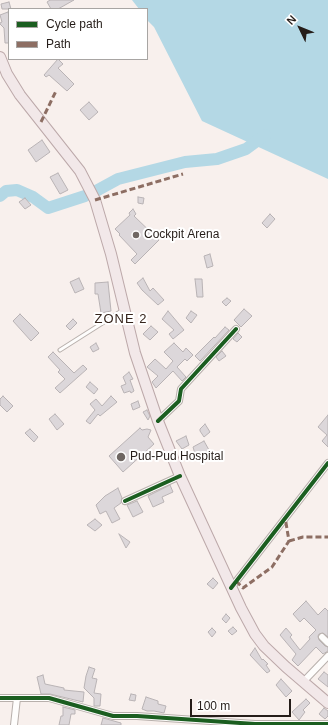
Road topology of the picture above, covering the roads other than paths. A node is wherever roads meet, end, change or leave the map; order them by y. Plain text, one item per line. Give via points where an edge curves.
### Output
1 (0, 57) edge
2 (124, 309) junction
3 (236, 329) dead end
4 (60, 350) dead end
5 (158, 420) junction
6 (328, 463) edge
7 (180, 476) junction
8 (125, 501) dead end
9 (231, 588) junction
10 (322, 637) dead end
11 (328, 644) edge
12 (328, 656) edge
13 (304, 681) junction
14 (0, 698) edge
15 (18, 698) junction
16 (328, 703) edge
17 (328, 724) edge
18 (14, 725) edge

1 - 2 main road via 20,95 80,171 95,200
2 - 4 lane
2 - 5 main road via 135,353
3 - 5 street via 181,388 179,401
5 - 7 main road
6 - 9 street
7 - 8 street
7 - 9 main road
9 - 13 main road via 264,646
10 - 11 street
12 - 13 street
13 - 16 main road
14 - 15 street
15 - 17 street via 49,698 113,716 255,724
15 - 18 street

